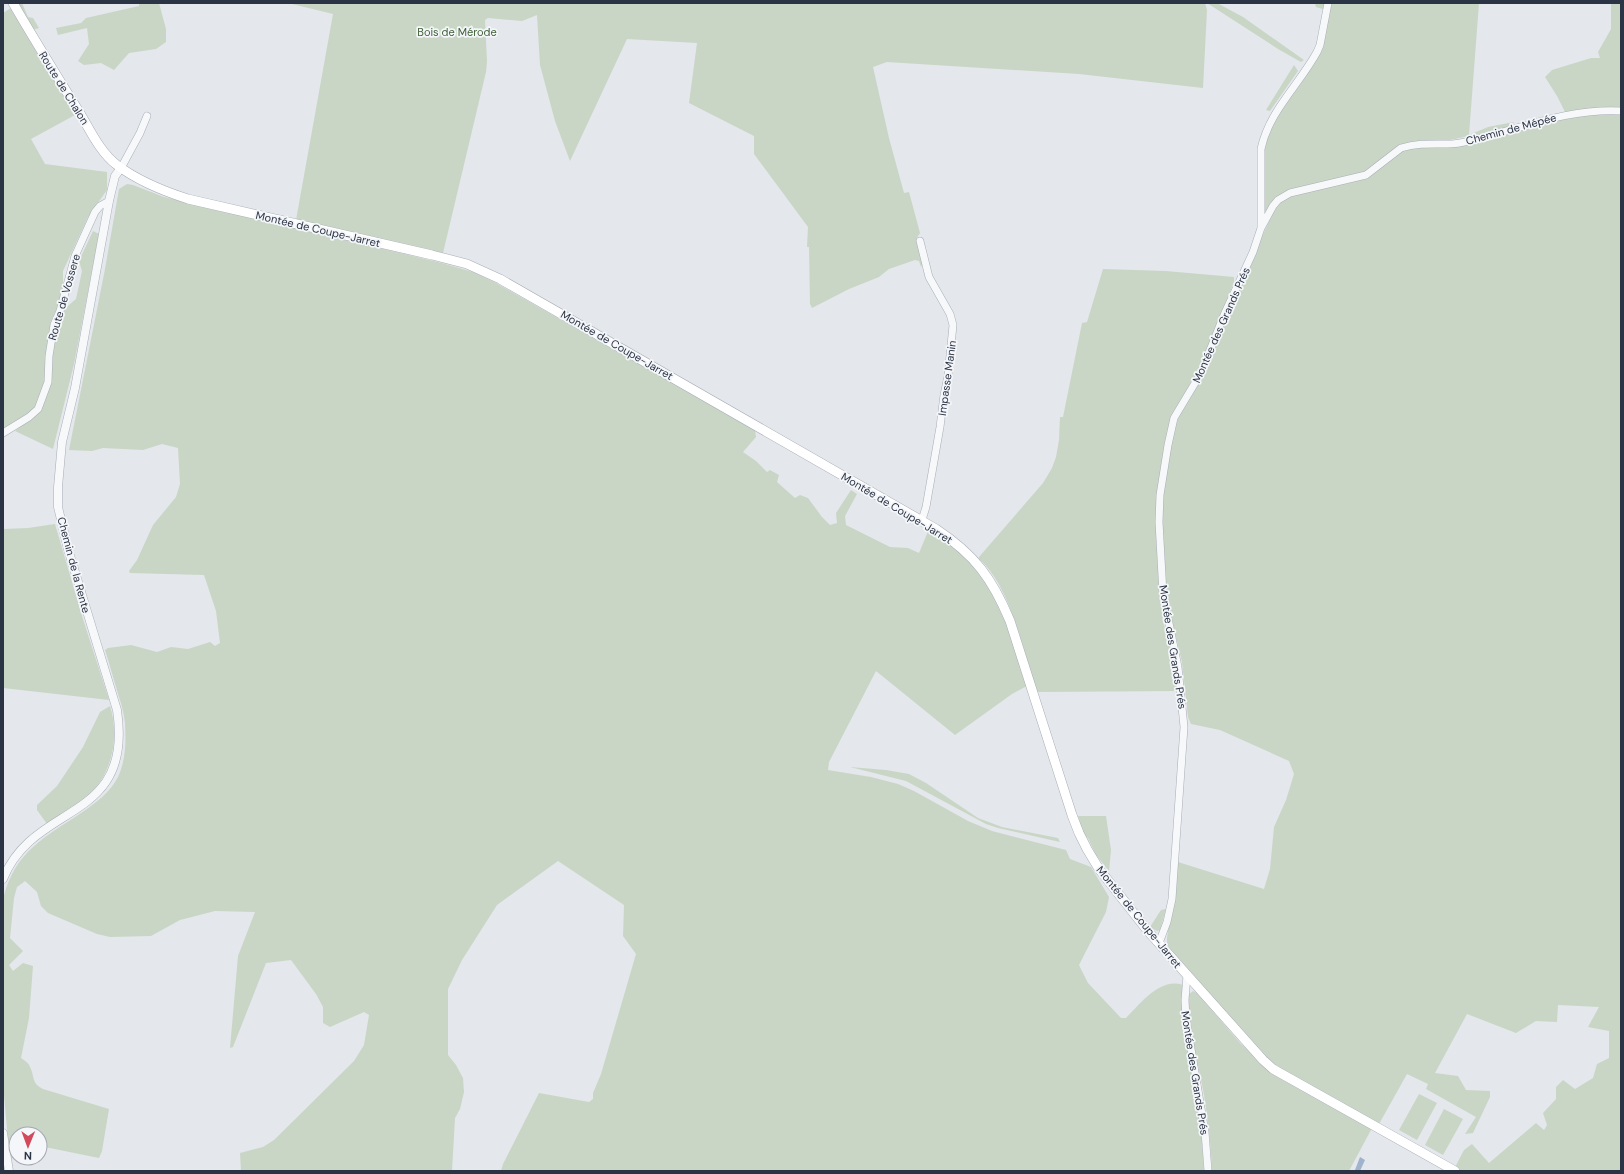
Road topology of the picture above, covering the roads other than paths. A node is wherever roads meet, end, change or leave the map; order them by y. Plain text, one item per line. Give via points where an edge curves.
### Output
1 (13, 3) edge
2 (1328, 3) edge
3 (1621, 112) edge
4 (147, 116) dead end
5 (121, 168) junction
6 (109, 201) junction
7 (1261, 228) junction
8 (920, 241) dead end
9 (3, 433) edge
10 (922, 520) junction
11 (3, 880) edge
12 (1158, 943) junction
13 (1187, 975) junction
14 (3, 1133) edge
15 (9, 1171) edge
16 (1208, 1171) edge
17 (1455, 1171) edge

1 - 5 main road, Route de Chalon via 102,149
2 - 7 street, Montée des Grands Prés via 1317,52 1272,117 1263,136
3 - 7 street, Chemin de Mépée via 1600,111 1565,115 1474,140 1401,148 1366,175 1290,193 1273,206
4 - 5 street
5 - 6 street, Chemin de la Rente via 115,176
5 - 10 main road, Montée de Coupe-Jarret via 158,188 188,199 439,257 486,272
6 - 9 street, Route de Vossere via 95,212 75,256 54,325 48,382 38,409
6 - 11 street, Chemin de la Rente via 75,388 62,442 58,507 70,556 117,710 119,750 106,782 98,792 24,846 7,868
7 - 12 street, Montée des Grands Prés via 1201,373 1174,418 1161,481 1159,522 1163,594 1178,666 1184,727 1172,899 1165,930
8 - 10 street, Impasse Manin via 929,277 950,314 953,325 940,427
10 - 12 main road, Montée de Coupe-Jarret via 967,552 983,569 996,589 1010,621 1079,833 1099,869
12 - 13 main road, Montée de Coupe-Jarret
13 - 16 street, Montée des Grands Prés via 1186,1019 1205,1132
13 - 17 main road, Montée de Coupe-Jarret via 1262,1060 1273,1069
14 - 15 street

